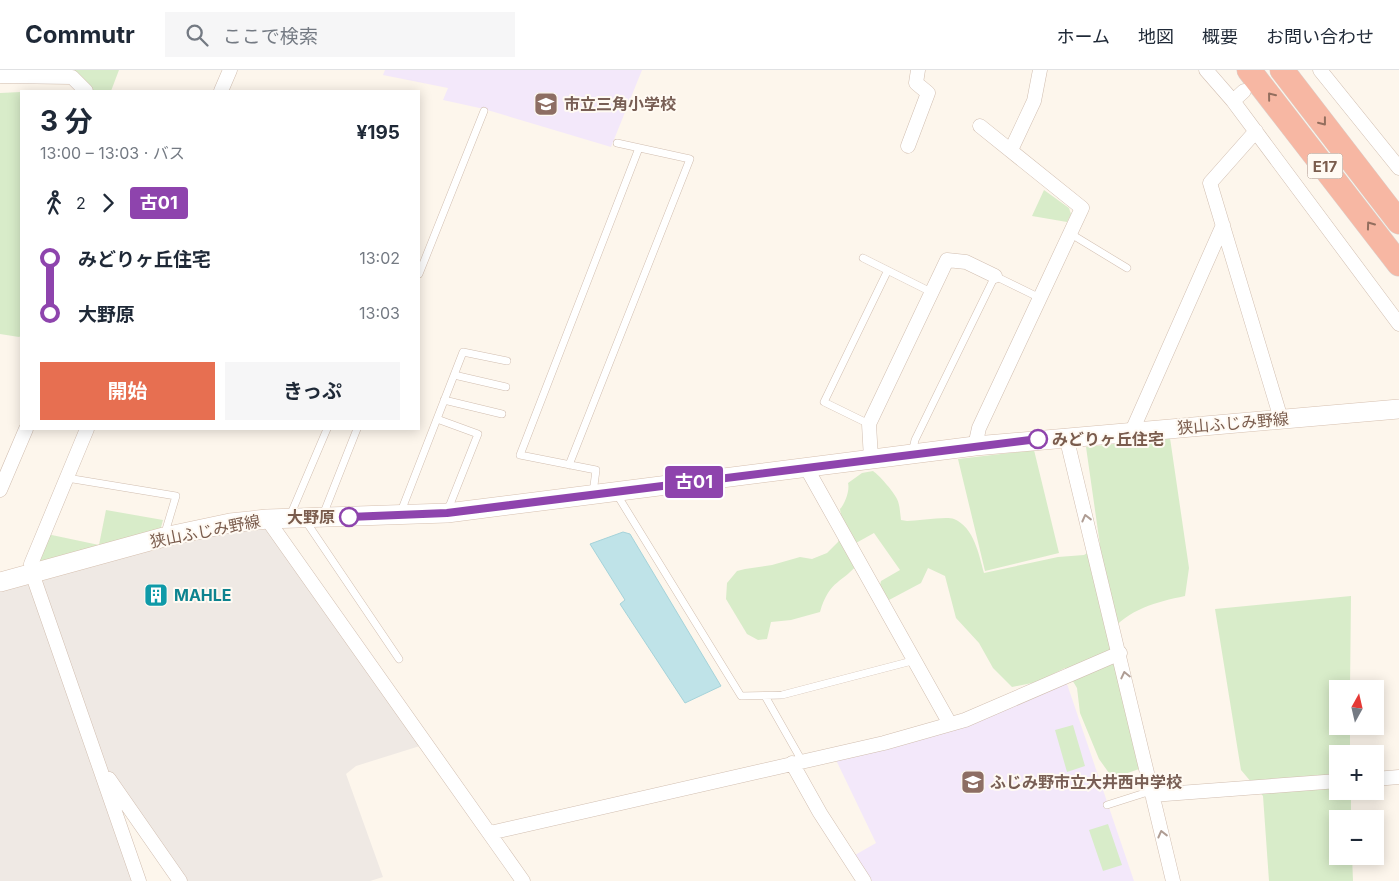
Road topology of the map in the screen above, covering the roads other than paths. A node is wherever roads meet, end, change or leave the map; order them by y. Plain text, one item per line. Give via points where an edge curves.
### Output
1 (230, 70) edge
2 (918, 70) edge
3 (1040, 70) edge
4 (1206, 70) edge
5 (1282, 70) edge
6 (1320, 70) edge
7 (0, 76) edge
8 (1247, 80) edge
9 (85, 90) edge
10 (221, 90) edge
11 (1233, 101) junction
12 (484, 110) dead end
13 (980, 126) dead end
14 (1256, 131) junction
15 (617, 143) dead end
16 (908, 146) dead end
17 (639, 148) junction
18 (1011, 150) junction
19 (1399, 168) edge
20 (1399, 222) edge
21 (1223, 225) junction
22 (1071, 234) junction
23 (863, 258) dead end
24 (1399, 264) edge
25 (1127, 268) dead end
26 (420, 271) edge
27 (887, 272) junction
28 (995, 276) junction
29 (931, 292) junction
30 (1040, 298) junction
31 (1399, 324) edge
32 (507, 361) dead end
33 (454, 375) junction
34 (506, 387) dead end
35 (444, 400) junction
36 (1399, 409) edge
37 (502, 414) dead end
38 (437, 419) junction
39 (1281, 419) junction
40 (869, 424) junction
41 (26, 430) edge
42 (87, 430) edge
43 (327, 430) edge
44 (356, 430) edge
45 (1132, 431) junction
46 (1066, 436) junction
47 (975, 446) junction
48 (912, 454) junction
49 (871, 459) junction
50 (569, 465) junction
51 (806, 467) junction
52 (67, 478) junction
53 (0, 490) edge
54 (616, 492) junction
55 (593, 496) junction
56 (447, 513) junction
57 (399, 516) junction
58 (305, 518) junction
59 (267, 519) junction
60 (164, 538) junction
61 (32, 573) junction
62 (0, 582) edge
63 (1120, 652) junction
64 (399, 659) dead end
65 (912, 661) junction
66 (765, 696) junction
67 (950, 724) junction
68 (797, 762) junction
69 (100, 766) junction
70 (1399, 777) edge
71 (1384, 778) edge
72 (1329, 783) edge
73 (1151, 793) junction
74 (1107, 805) dead end
75 (490, 833) junction
76 (139, 881) edge
77 (180, 881) edge
78 (523, 881) edge
79 (864, 881) edge
80 (1173, 881) edge

1 - 10 street
2 - 16 street via 916,83 928,93
3 - 18 street via 1034,101
4 - 11 street
5 -> 20 highway, E17
6 - 19 street
7 - 9 street via 72,76
8 - 11 street
24 -> 8 highway, E17
11 - 14 street
12 - 26 lane
13 - 18 street
14 - 21 street via 1210,183
14 - 31 street
15 - 17 lane
17 - 50 lane via 520,455
17 - 50 lane via 690,159
18 - 22 street via 1082,208
21 - 39 street
21 - 45 street
22 - 25 lane
22 - 30 street
23 - 27 lane
27 - 29 lane
27 - 40 lane via 824,402
28 - 29 street via 966,262 947,260
28 - 30 lane
28 - 48 lane via 915,440
29 - 40 street
30 - 47 street via 980,428
32 - 33 lane via 463,352
33 - 34 lane
33 - 35 lane
35 - 37 lane
35 - 38 lane
36 - 39 main road, 狭山ふじみ野線
38 - 56 lane via 478,434
38 - 57 lane
39 - 45 main road, 狭山ふじみ野線
40 - 49 street
41 - 53 street
42 - 52 street
43 - 58 lane
44 - 58 lane
45 - 46 main road, 狭山ふじみ野線
46 - 47 main road, 狭山ふじみ野線
63 -> 46 street
47 - 48 main road, 狭山ふじみ野線
48 - 49 main road, 狭山ふじみ野線
49 - 51 main road, 狭山ふじみ野線
50 - 55 lane via 596,470
51 - 54 main road, 狭山ふじみ野線
51 - 65 street
52 - 60 lane via 176,496
52 - 61 street via 32,564
54 - 55 main road, 狭山ふじみ野線
54 - 66 lane via 741,696
55 - 56 main road, 狭山ふじみ野線
56 - 57 main road, 狭山ふじみ野線
57 - 58 main road, 狭山ふじみ野線
58 - 59 main road, 狭山ふじみ野線
58 - 64 lane
59 - 60 main road, 狭山ふじみ野線
59 - 75 street
60 - 61 main road, 狭山ふじみ野線
61 - 62 main road, 狭山ふじみ野線
61 - 69 street
63 - 67 street
73 -> 63 street
65 - 66 lane via 782,695
65 - 67 street
66 - 68 lane
67 - 68 street via 884,743
68 - 75 street
68 - 79 street via 820,813
69 - 76 street
69 - 77 street
70 - 71 street
72 - 73 street
73 - 74 lane
80 -> 73 street
75 - 78 street

